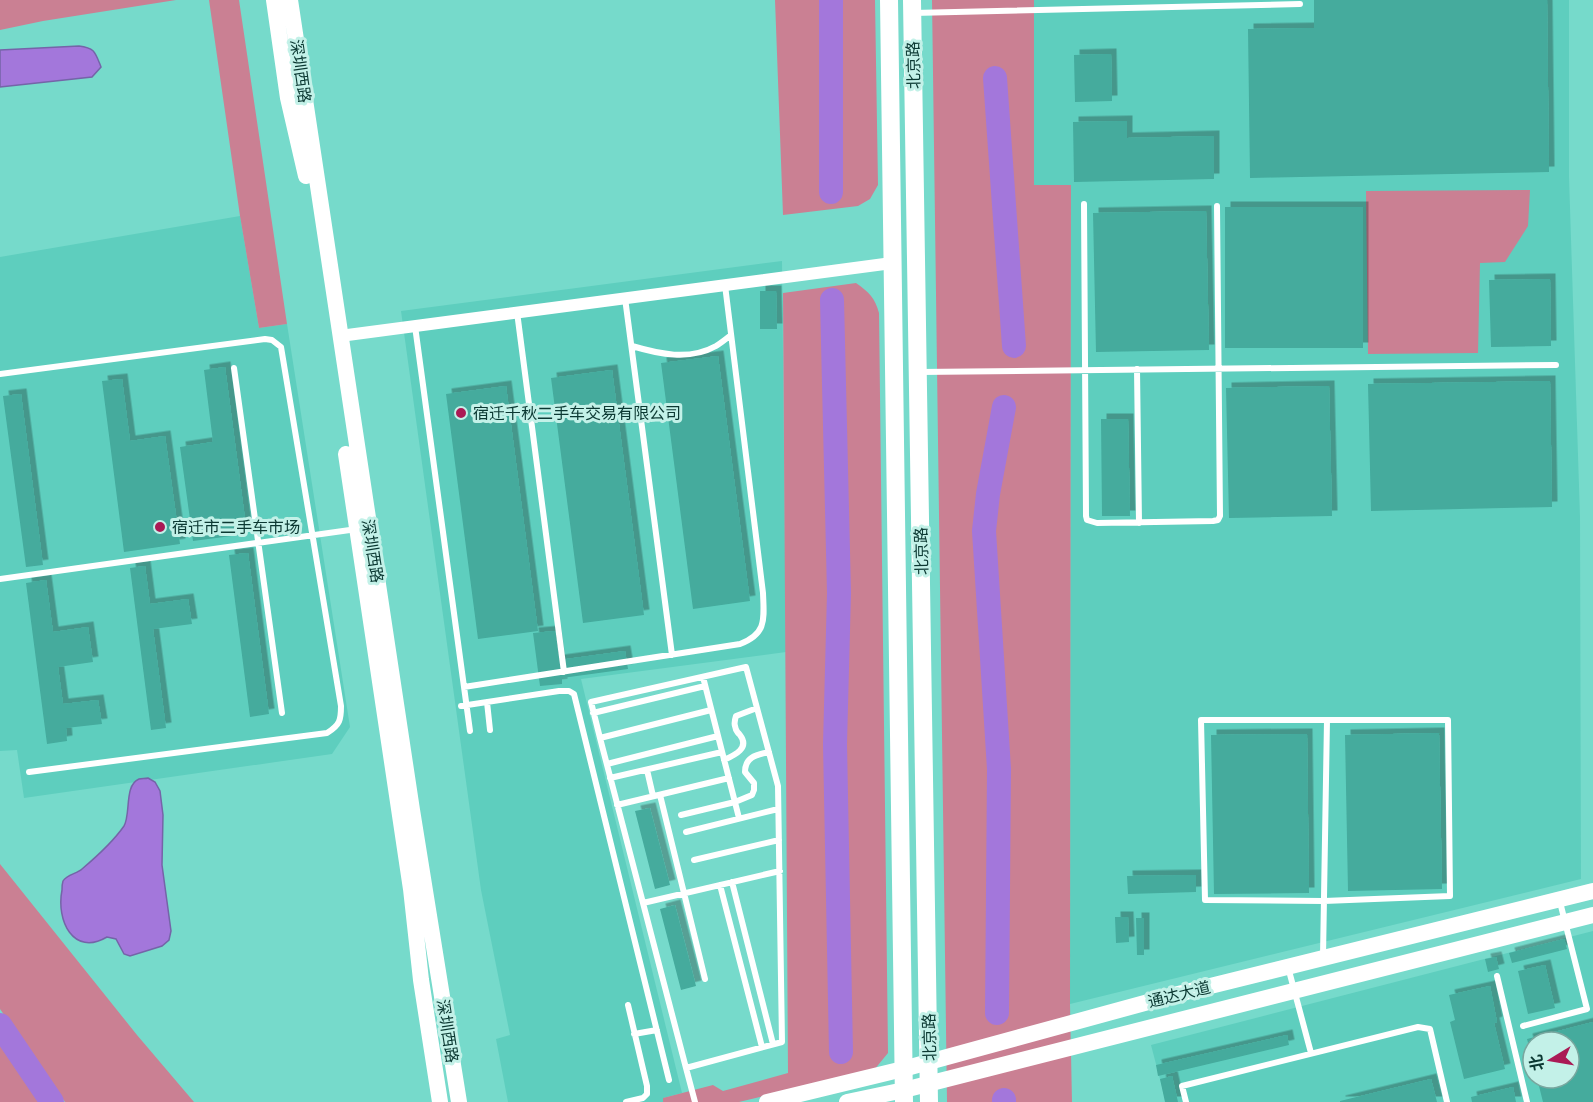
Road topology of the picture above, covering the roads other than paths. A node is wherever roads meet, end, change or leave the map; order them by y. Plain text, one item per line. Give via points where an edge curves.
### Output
1 (274, 0) edge
2 (290, 0) edge
3 (889, 0) edge
4 (1300, 4) dead end
5 (912, 7) edge
6 (1084, 204) dead end
7 (1217, 206) dead end
8 (892, 263) junction
9 (725, 285) junction
10 (626, 298) junction
11 (517, 312) junction
12 (415, 326) junction
13 (731, 335) junction
14 (340, 336) junction
15 (632, 346) junction
16 (1556, 365) dead end
17 (234, 368) dead end
18 (1219, 368) junction
19 (1137, 369) junction
20 (1085, 370) junction
21 (918, 372) junction
22 (0, 374) edge
23 (1139, 523) junction
24 (357, 529) junction
25 (313, 536) junction
26 (259, 543) junction
27 (0, 579) edge
28 (672, 655) junction
29 (564, 672) junction
30 (703, 677) junction
31 (705, 686) junction
32 (464, 687) junction
33 (486, 702) junction
34 (464, 706) junction
35 (757, 708) junction
36 (711, 710) junction
37 (282, 713) dead end
38 (593, 713) junction
39 (1327, 720) junction
40 (490, 730) dead end
41 (470, 732) dead end
42 (718, 736) junction
43 (600, 738) junction
44 (722, 752) junction
45 (769, 752) junction
46 (724, 760) junction
47 (607, 764) junction
48 (647, 770) junction
49 (29, 772) dead end
50 (610, 778) junction
51 (729, 778) junction
52 (656, 795) junction
53 (735, 802) junction
54 (617, 805) junction
55 (778, 809) junction
56 (681, 815) dead end
57 (739, 819) junction
58 (686, 832) dead end
59 (779, 840) junction
60 (694, 860) dead end
61 (780, 871) junction
62 (732, 882) junction
63 (720, 885) junction
64 (1593, 891) edge
65 (684, 894) junction
66 (1560, 899) junction
67 (1324, 901) junction
68 (643, 903) junction
69 (1593, 915) edge
70 (1565, 922) junction
71 (1323, 958) junction
72 (1288, 966) junction
73 (1497, 976) dead end
74 (705, 979) dead end
75 (1294, 991) junction
76 (628, 1005) dead end
77 (1590, 1008) edge
78 (1523, 1026) dead end
79 (657, 1030) junction
80 (634, 1034) junction
81 (773, 1044) junction
82 (762, 1047) junction
83 (1311, 1053) junction
84 (929, 1061) junction
85 (686, 1068) junction
86 (903, 1069) junction
87 (669, 1080) dead end
88 (929, 1083) junction
89 (904, 1096) edge
90 (440, 1102) edge
91 (459, 1102) edge
92 (626, 1102) edge
93 (695, 1102) edge
94 (767, 1102) edge
95 (847, 1102) edge
96 (929, 1102) edge
97 (1186, 1102) edge
98 (1447, 1102) edge
99 (1527, 1102) edge

1 - 24 street, 深圳西路 via 288,98 304,166
2 - 14 street, 深圳西路
3 - 8 main road, 北京路
4 - 5 lane
5 - 21 main road, 北京路
6 - 20 lane
7 - 18 lane
8 - 9 street
8 - 86 main road, 北京路
9 - 10 street
9 - 13 lane
10 - 11 street
10 - 15 lane
11 - 12 street
11 - 29 lane
12 - 14 street
12 - 32 lane
13 - 15 lane via 715,347 688,354 661,354
13 - 28 lane via 764,615 753,639
14 - 91 street, 深圳西路
15 - 28 lane
16 - 18 lane
17 - 26 lane
18 - 19 lane
18 - 23 lane via 1218,520
19 - 20 lane
19 - 23 lane
20 - 21 lane
20 - 23 lane via 1087,520
21 - 84 main road, 北京路
22 - 25 lane via 272,340 281,346
24 - 25 lane
24 - 90 street, 深圳西路
25 - 26 lane
25 - 49 lane via 341,706 336,728 316,735
26 - 27 lane
26 - 37 lane
28 - 29 lane
29 - 32 lane
30 - 31 lane
30 - 35 lane via 746,667
30 - 38 lane via 591,702
31 - 36 lane
31 - 38 lane
32 - 34 lane
33 - 34 lane
33 - 40 lane
33 - 79 lane via 560,691 574,694
34 - 41 lane
35 - 45 lane
35 - 46 lane via 736,716 734,724 744,744 741,751
36 - 42 lane
36 - 43 lane
38 - 43 lane
39 - 67 lane
39 - 67 lane via 1448,720 1450,896
39 - 67 lane via 1201,720 1205,900
42 - 44 lane
42 - 47 lane
43 - 47 lane
44 - 46 lane
44 - 48 lane
45 - 53 lane via 747,761 745,772 754,783 754,790 752,795
45 - 55 lane via 778,786
46 - 51 lane
47 - 50 lane
48 - 50 lane
48 - 52 lane
50 - 54 lane
51 - 52 lane
51 - 53 lane
52 - 54 lane
52 - 65 lane
53 - 56 lane
53 - 57 lane
54 - 68 lane
55 - 57 lane
55 - 59 lane
57 - 58 lane
59 - 60 lane
59 - 61 lane
61 - 62 lane
61 - 81 lane via 782,1042
62 - 63 lane
62 - 81 lane
63 - 65 lane
63 - 82 lane
64 - 66 street, 通达大道
65 - 68 lane
65 - 74 lane
66 - 70 lane
66 - 71 street, 通达大道
67 - 71 lane
68 - 85 lane
69 - 70 street, 通达大道
70 - 75 street, 通达大道
70 - 77 lane
71 - 72 street, 通达大道
72 - 75 lane
72 - 84 street, 通达大道
73 - 99 lane
75 - 83 lane
75 - 88 street, 通达大道
76 - 80 lane
77 - 78 lane
79 - 80 lane
79 - 87 lane
80 - 92 lane via 647,1094
81 - 82 lane
82 - 85 lane
83 - 97 lane via 1182,1086
83 - 98 lane via 1418,1027 1430,1029
84 - 86 street, 通达大道
84 - 88 main road, 北京路
85 - 93 lane
86 - 89 main road, 北京路
86 - 94 street, 通达大道
88 - 89 street, 通达大道
88 - 96 main road, 北京路
89 - 95 street, 通达大道

